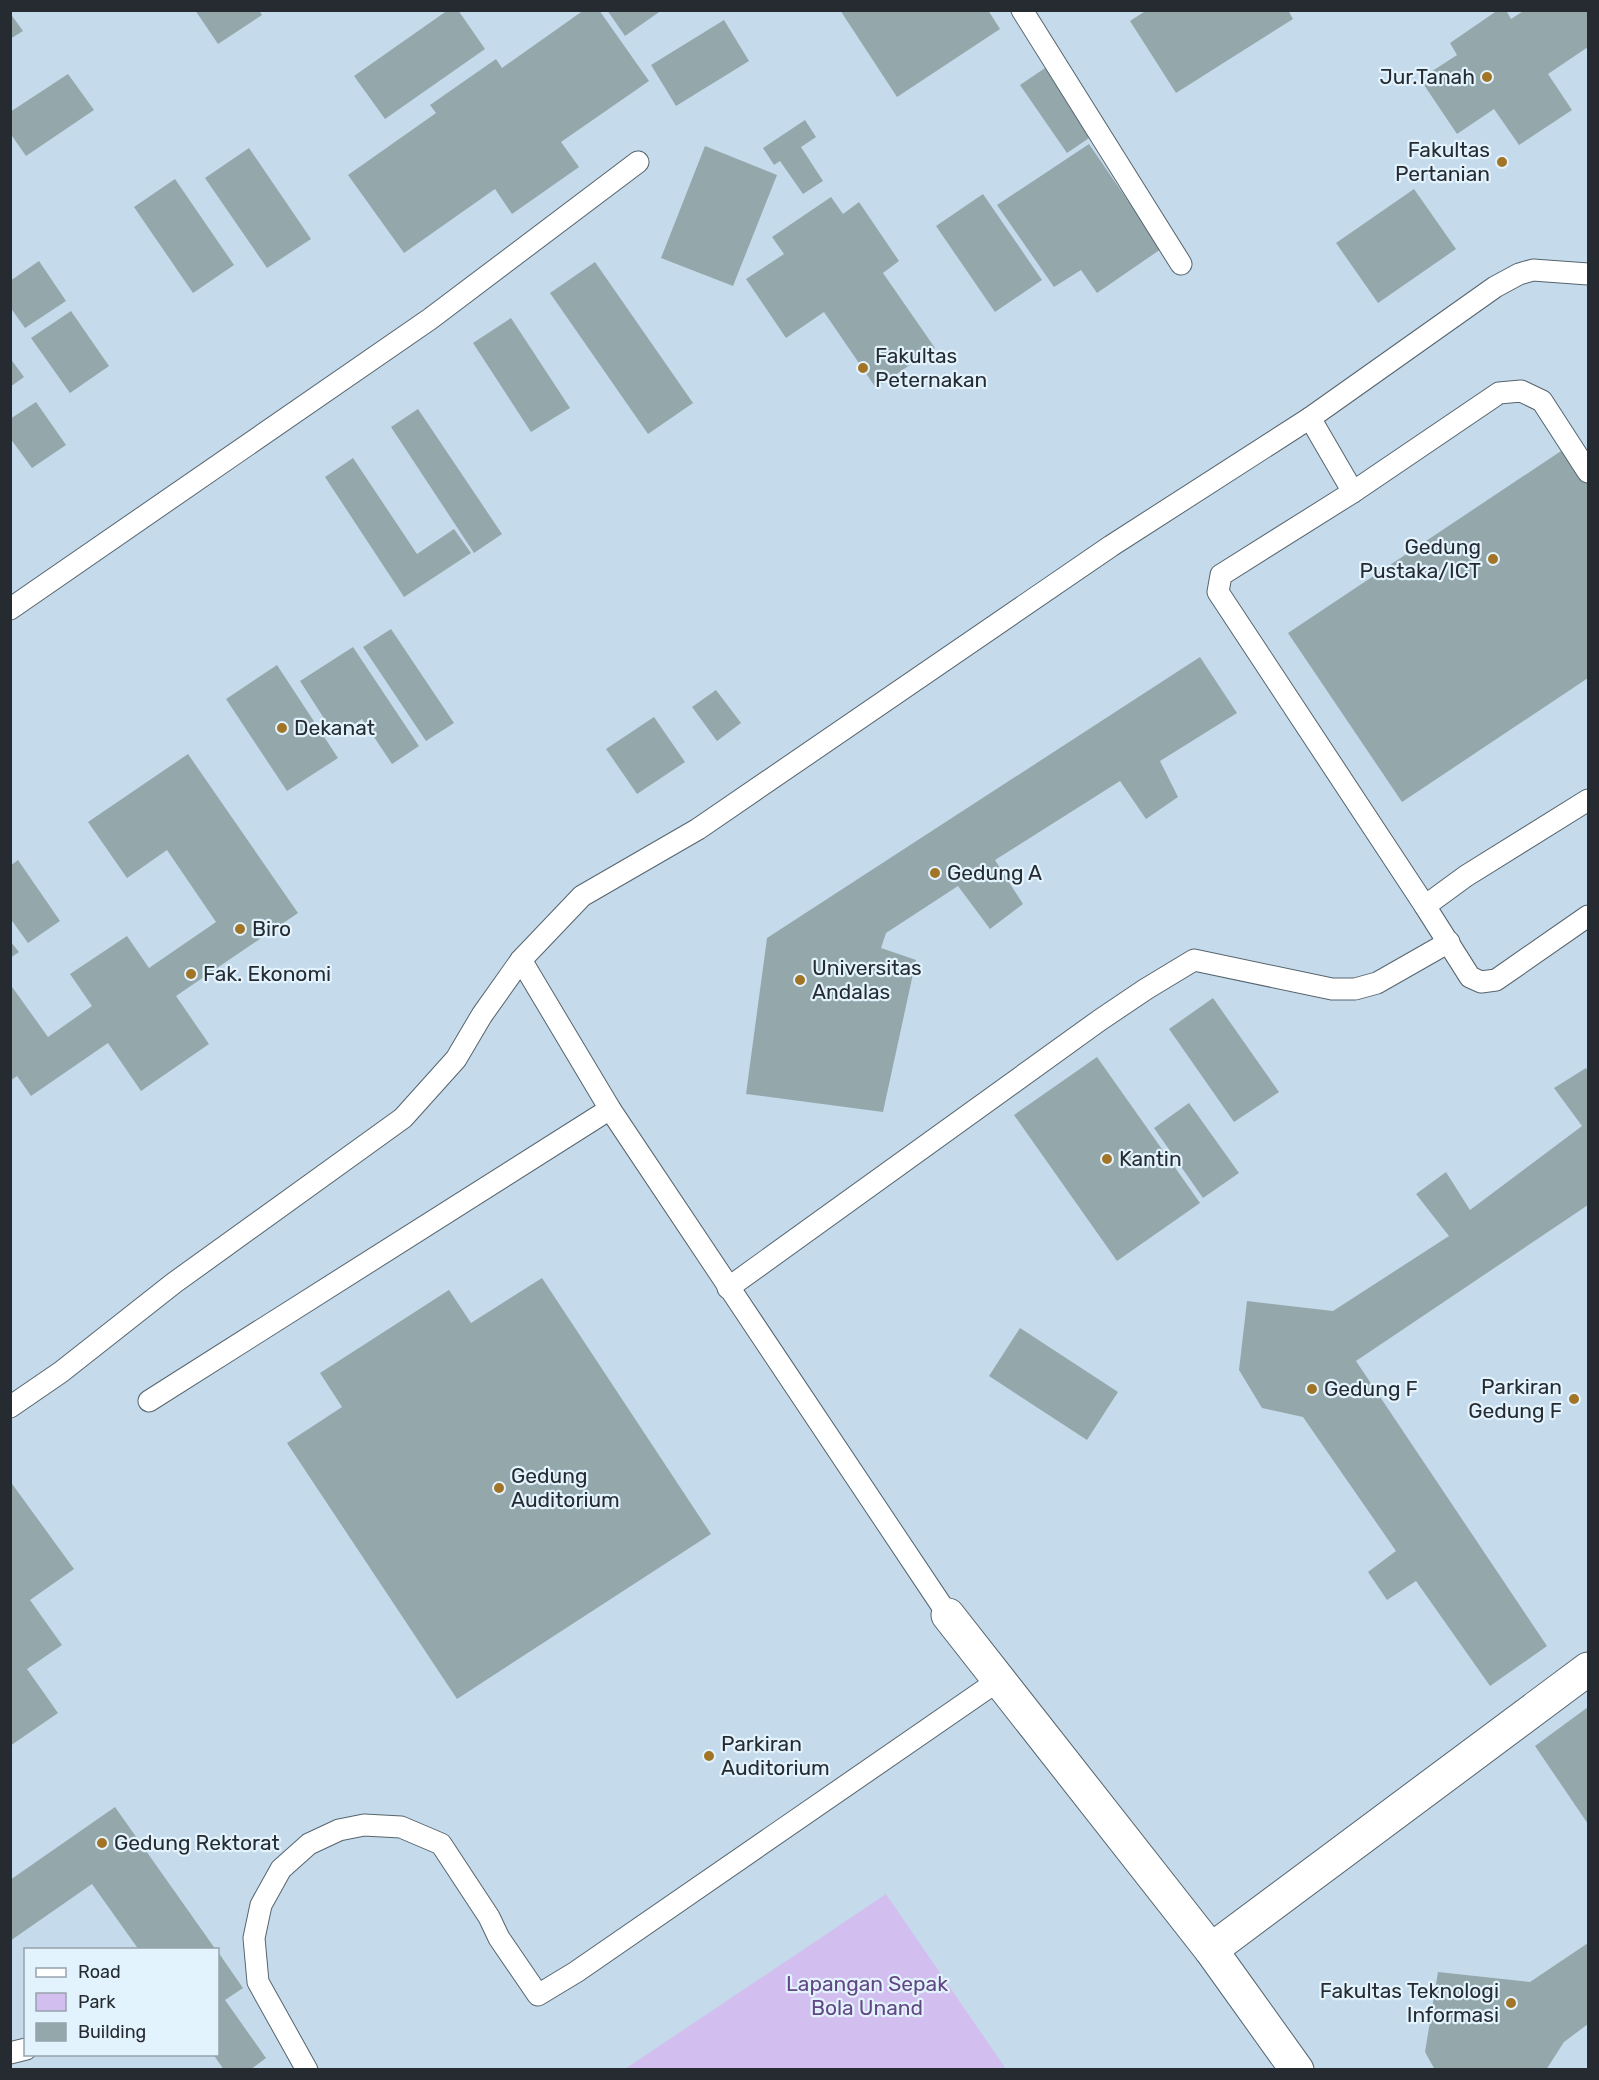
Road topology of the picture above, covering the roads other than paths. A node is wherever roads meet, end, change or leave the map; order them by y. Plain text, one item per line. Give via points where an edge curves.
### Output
1 (1022, 10) edge
2 (638, 162) dead end
3 (1181, 264) dead end
4 (1588, 274) edge
5 (1310, 418) junction
6 (1588, 472) edge
7 (1353, 492) junction
8 (10, 609) edge
9 (1588, 800) edge
10 (1425, 906) junction
11 (1588, 916) edge
12 (1449, 942) junction
13 (521, 960) junction
14 (610, 1109) junction
15 (728, 1288) junction
16 (149, 1401) dead end
17 (10, 1407) edge
18 (948, 1615) joint
19 (1588, 1669) edge
20 (999, 1680) junction
21 (1211, 1950) junction
22 (307, 2070) edge
23 (1297, 2070) edge

1 - 3 lane
2 - 8 lane via 430,319
4 - 5 lane via 1533,270 1518,274
5 - 7 lane
5 - 13 lane via 1111,546 698,829 582,896
6 - 7 lane via 1542,401 1521,392 1499,393
7 - 10 lane via 1221,575 1218,592
9 - 10 lane
10 - 12 lane
11 - 12 lane via 1496,980 1481,982 1470,977
12 - 15 lane via 1377,983 1355,989 1332,989 1194,960 1100,1020
13 - 14 lane
13 - 17 lane via 456,1059 404,1118
14 - 15 lane
14 - 16 lane
15 - 18 lane
18 - 20 street
19 - 21 street
20 - 21 street
20 - 22 lane via 538,1995 441,1844 401,1827 364,1825 339,1830 309,1844 281,1869 261,1905 254,1938 258,1982
21 - 23 street

